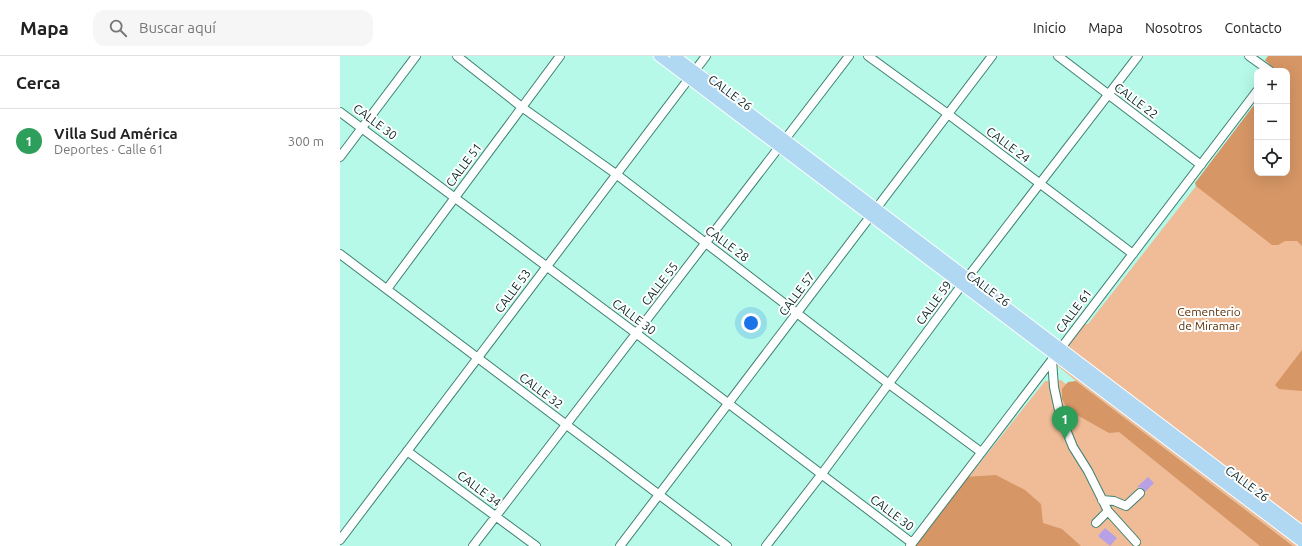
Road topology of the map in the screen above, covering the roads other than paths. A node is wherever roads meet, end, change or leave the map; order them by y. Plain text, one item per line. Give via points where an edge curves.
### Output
1 (416, 56) edge
2 (457, 56) edge
3 (560, 56) edge
4 (659, 56) edge
5 (676, 56) edge
6 (706, 56) edge
7 (849, 56) edge
8 (868, 56) edge
9 (992, 56) edge
10 (1058, 56) edge
11 (1138, 56) edge
12 (1249, 56) edge
13 (1266, 68) edge
14 (692, 75) junction
15 (1108, 95) junction
16 (1254, 95) edge
17 (522, 108) junction
18 (340, 112) edge
19 (948, 114) junction
20 (362, 128) junction
21 (783, 144) junction
22 (340, 157) edge
23 (1201, 165) junction
24 (616, 174) junction
25 (1040, 183) junction
26 (455, 197) junction
27 (874, 213) junction
28 (706, 243) junction
29 (340, 254) edge
30 (1133, 254) junction
31 (546, 267) junction
32 (965, 282) junction
33 (387, 289) junction
34 (797, 313) junction
35 (637, 334) junction
36 (1056, 354) junction
37 (477, 358) junction
38 (889, 384) junction
39 (728, 404) junction
40 (566, 425) junction
41 (407, 451) junction
42 (981, 452) junction
43 (821, 475) junction
44 (1140, 493) dead end
45 (659, 494) junction
46 (1102, 500) junction
47 (1108, 512) junction
48 (496, 517) junction
49 (1096, 523) dead end
50 (1302, 531) edge
51 (340, 540) edge
52 (1136, 542) dead end
53 (1302, 542) edge
54 (340, 544) edge
55 (911, 544) edge
56 (343, 546) edge
57 (473, 546) edge
58 (536, 546) edge
59 (620, 546) edge
60 (727, 546) edge
61 (766, 546) edge

1 - 20 street
2 - 17 street, CALLE 28
3 - 17 street, CALLE 51
4 - 14 main road, CALLE 26
5 - 14 main road, CALLE 26
6 - 14 street, CALLE 53
7 - 21 street, CALLE 55
8 - 19 street, CALLE 24
9 - 19 street, CALLE 57
10 - 15 street, CALLE 22
11 - 15 street, CALLE 59
12 - 13 street
14 - 21 main road, CALLE 26
14 - 24 street, CALLE 53
15 - 23 street, CALLE 22
15 - 25 street, CALLE 59
16 - 23 street, CALLE 61
17 - 24 street, CALLE 28
17 - 26 street, CALLE 51
18 - 20 street, CALLE 30
19 - 25 street, CALLE 24
19 - 27 street, CALLE 57
20 - 22 street
20 - 26 street, CALLE 30
21 - 27 main road, CALLE 26
21 - 28 street, CALLE 55
23 - 30 street, CALLE 61
24 - 28 street, CALLE 28
24 - 31 street, CALLE 53
25 - 30 street, CALLE 24
25 - 32 street, CALLE 59
26 - 31 street, CALLE 30
26 - 33 street, CALLE 51
27 - 32 main road, CALLE 26
27 - 34 street, CALLE 57
28 - 34 street, CALLE 28
28 - 35 street, CALLE 55
29 - 33 street, CALLE 32
30 - 36 street, CALLE 61
31 - 35 street, CALLE 30
31 - 37 street, CALLE 53
32 - 36 main road, CALLE 26
32 - 38 street, CALLE 59
33 - 37 street, CALLE 32
34 - 38 street, CALLE 28
34 - 39 street, CALLE 57
35 - 39 street, CALLE 30
35 - 40 street, CALLE 55
36 - 42 street, CALLE 61
36 - 46 street via 1054,387 1060,415 1073,447 1088,470
36 - 50 main road, CALLE 26
36 - 53 main road, CALLE 26
37 - 40 street, CALLE 32
37 - 41 street, CALLE 53
38 - 42 street, CALLE 28
38 - 43 street, CALLE 59
39 - 43 street, CALLE 30
39 - 45 street, CALLE 57
40 - 45 street, CALLE 32
40 - 48 street, CALLE 55
41 - 48 street, CALLE 34
41 - 51 street, CALLE 53
42 - 55 street, CALLE 61
43 - 55 street, CALLE 30
43 - 61 street, CALLE 59
44 - 46 street via 1126,506
45 - 59 street, CALLE 57
45 - 60 street, CALLE 32
46 - 47 street
47 - 49 street
47 - 52 street
48 - 57 street, CALLE 55
48 - 58 street, CALLE 34
54 - 56 street

